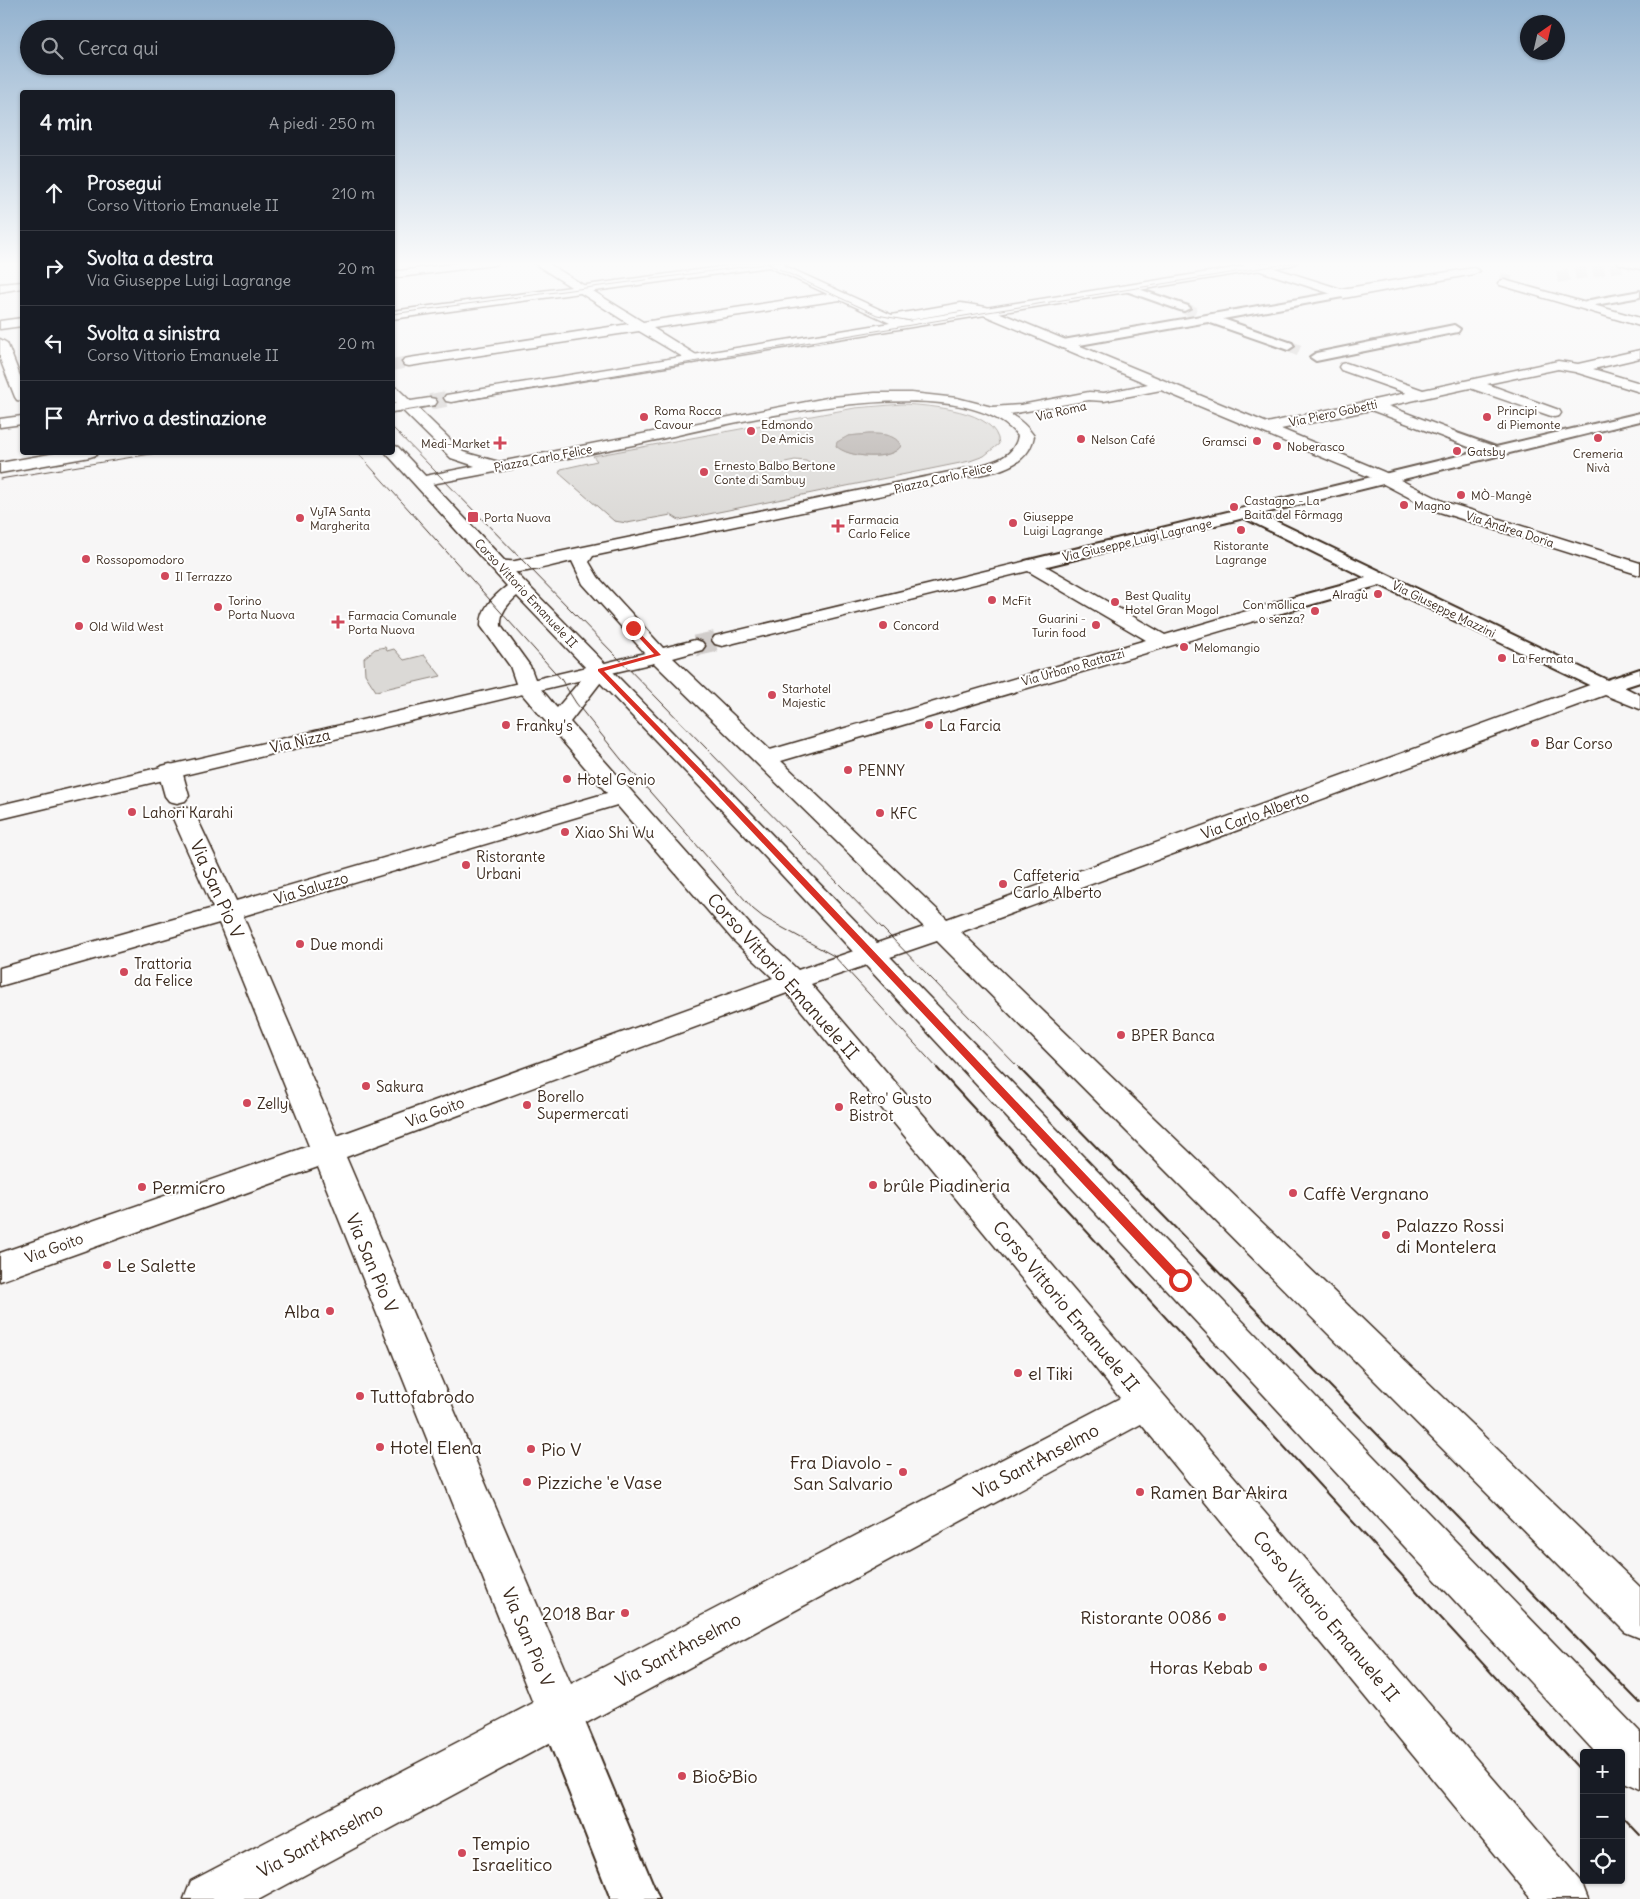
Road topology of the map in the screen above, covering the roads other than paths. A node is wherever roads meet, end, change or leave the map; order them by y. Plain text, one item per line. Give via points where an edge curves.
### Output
1 (4, 351) edge
2 (485, 351) edge
3 (680, 351) edge
4 (745, 351) edge
5 (1079, 351) edge
6 (1347, 351) edge
7 (1640, 354) edge
8 (1316, 357) tunnel mouth
9 (693, 359) junction
10 (409, 362) tunnel mouth
11 (11, 366) edge
12 (1346, 367) dead end
13 (1582, 367) junction
14 (1164, 385) junction
15 (1477, 386) junction
16 (1640, 388) edge
17 (20, 391) edge
18 (1421, 394) junction
19 (1104, 397) junction
20 (451, 398) tunnel mouth
21 (430, 402) tunnel mouth
22 (400, 407) edge
23 (1378, 407) junction
24 (989, 411) junction
25 (1554, 412) joint
26 (1640, 417) edge
27 (20, 420) edge
28 (0, 423) edge
29 (1019, 425) junction
30 (1596, 427) junction
31 (1271, 430) junction
32 (1451, 435) joint
33 (1495, 452) junction
34 (395, 453) edge
35 (48, 456) edge
36 (522, 461) junction
37 (0, 468) edge
38 (1384, 479) junction
39 (421, 481) junction
40 (1248, 514) junction
41 (587, 552) junction
42 (498, 565) junction
43 (1031, 565) junction
44 (1640, 569) edge
45 (1381, 579) junction
46 (518, 586) junction
47 (1281, 607) joint
48 (722, 640) tunnel mouth
49 (1161, 641) junction
50 (695, 646) tunnel mouth
51 (658, 655) junction
52 (637, 660) junction
53 (600, 670) junction
54 (1640, 675) edge
55 (1606, 687) junction
56 (527, 688) junction
57 (1640, 703) edge
58 (712, 707) junction
59 (558, 723) junction
60 (765, 758) junction
61 (170, 771) junction
62 (621, 796) junction
63 (0, 812) edge
64 (228, 912) junction
65 (942, 930) junction
66 (870, 954) junction
67 (0, 977) edge
68 (793, 981) junction
69 (326, 1152) junction
70 (0, 1267) edge
71 (1147, 1402) junction
72 (1640, 1617) edge
73 (560, 1713) junction
74 (1640, 1766) edge
75 (209, 1899) edge
76 (635, 1899) edge
77 (1563, 1899) edge

1 - 11 street
2 - 10 street
3 - 9 street
4 - 9 street
5 - 14 street, Via Andrea Doria
6 - 8 street
7 - 13 street
9 - 20 street
11 - 17 street
12 - 18 street
13 - 15 street
13 - 16 street
14 - 19 street, Via Roma
14 - 31 street, Via Andrea Doria
15 - 18 street, Via Piero Gobetti
15 - 23 street
15 - 25 street
18 - 23 street, Via Piero Gobetti
19 - 24 street, Via Roma via 1089,396 1022,409
19 - 29 street, Via Roma via 1098,402 1040,414
21 - 22 street
22 - 36 street via 457,455 486,464
23 - 31 street
23 - 32 street
24 - 29 street, Piazza Carlo Felice
24 - 36 street, Piazza Carlo Felice via 940,399 865,398
25 - 30 street
26 - 30 street, Via Giuseppe Luigi Lagrange
27 - 28 street
29 - 41 street, Piazza Carlo Felice via 1026,436 1023,449 988,469
30 - 33 street, Via Giuseppe Luigi Lagrange
31 - 38 street, Via Andrea Doria
32 - 33 street
33 - 38 street, Via Giuseppe Luigi Lagrange
34 - 39 street, Corso Vittorio Emanuele II
35 - 37 street
36 - 39 street, Piazza Carlo Felice
38 - 40 street, Via Giuseppe Luigi Lagrange
38 - 44 street, Via Andrea Doria via 1439,506
39 - 42 street, Corso Vittorio Emanuele II
40 - 43 street, Via Giuseppe Luigi Lagrange
40 - 45 street, Via Giuseppe Mazzini
41 - 42 street, Piazza Carlo Felice via 516,567
41 - 51 street via 580,562 590,580
42 - 46 street, Corso Vittorio Emanuele II
43 - 48 street, Via Giuseppe Luigi Lagrange
43 - 49 street
45 - 47 street, Via Urbano Rattazzi
45 - 55 street, Via Giuseppe Mazzini
46 - 53 street, Corso Vittorio Emanuele II
46 - 56 street via 497,606 490,621 520,666
47 - 49 street, Via Urbano Rattazzi
49 - 60 street, Via Urbano Rattazzi
50 - 51 street
51 - 52 street
51 - 58 street
52 - 53 street
52 - 58 street via 675,696
53 - 56 street, Via Nizza
53 - 59 street
53 - 66 street, Corso Vittorio Emanuele II
54 - 55 street, Via Carlo Alberto
55 - 57 street, Via Giuseppe Mazzini
55 - 65 street, Via Carlo Alberto
56 - 59 street, Corso Vittorio Emanuele II
56 - 61 street, Via Nizza
58 - 60 street
59 - 62 street, Corso Vittorio Emanuele II
60 - 65 street
61 - 63 street, Via Nizza
61 - 64 street, Via San Pio V via 180,805
62 - 64 street, Via Saluzzo
62 - 68 street, Corso Vittorio Emanuele II via 743,934
64 - 67 street, Via Saluzzo
64 - 69 street, Via San Pio V
65 - 66 street, Via Carlo Alberto
65 - 72 street
66 - 68 street, Via Goito
66 - 74 street, Corso Vittorio Emanuele II
68 - 69 street, Via Goito
68 - 71 street, Corso Vittorio Emanuele II
69 - 70 street, Via Goito
69 - 73 street, Via San Pio V
71 - 73 street, Via Sant'Anselmo
71 - 77 street, Corso Vittorio Emanuele II
73 - 75 street, Via Sant'Anselmo
73 - 76 street

